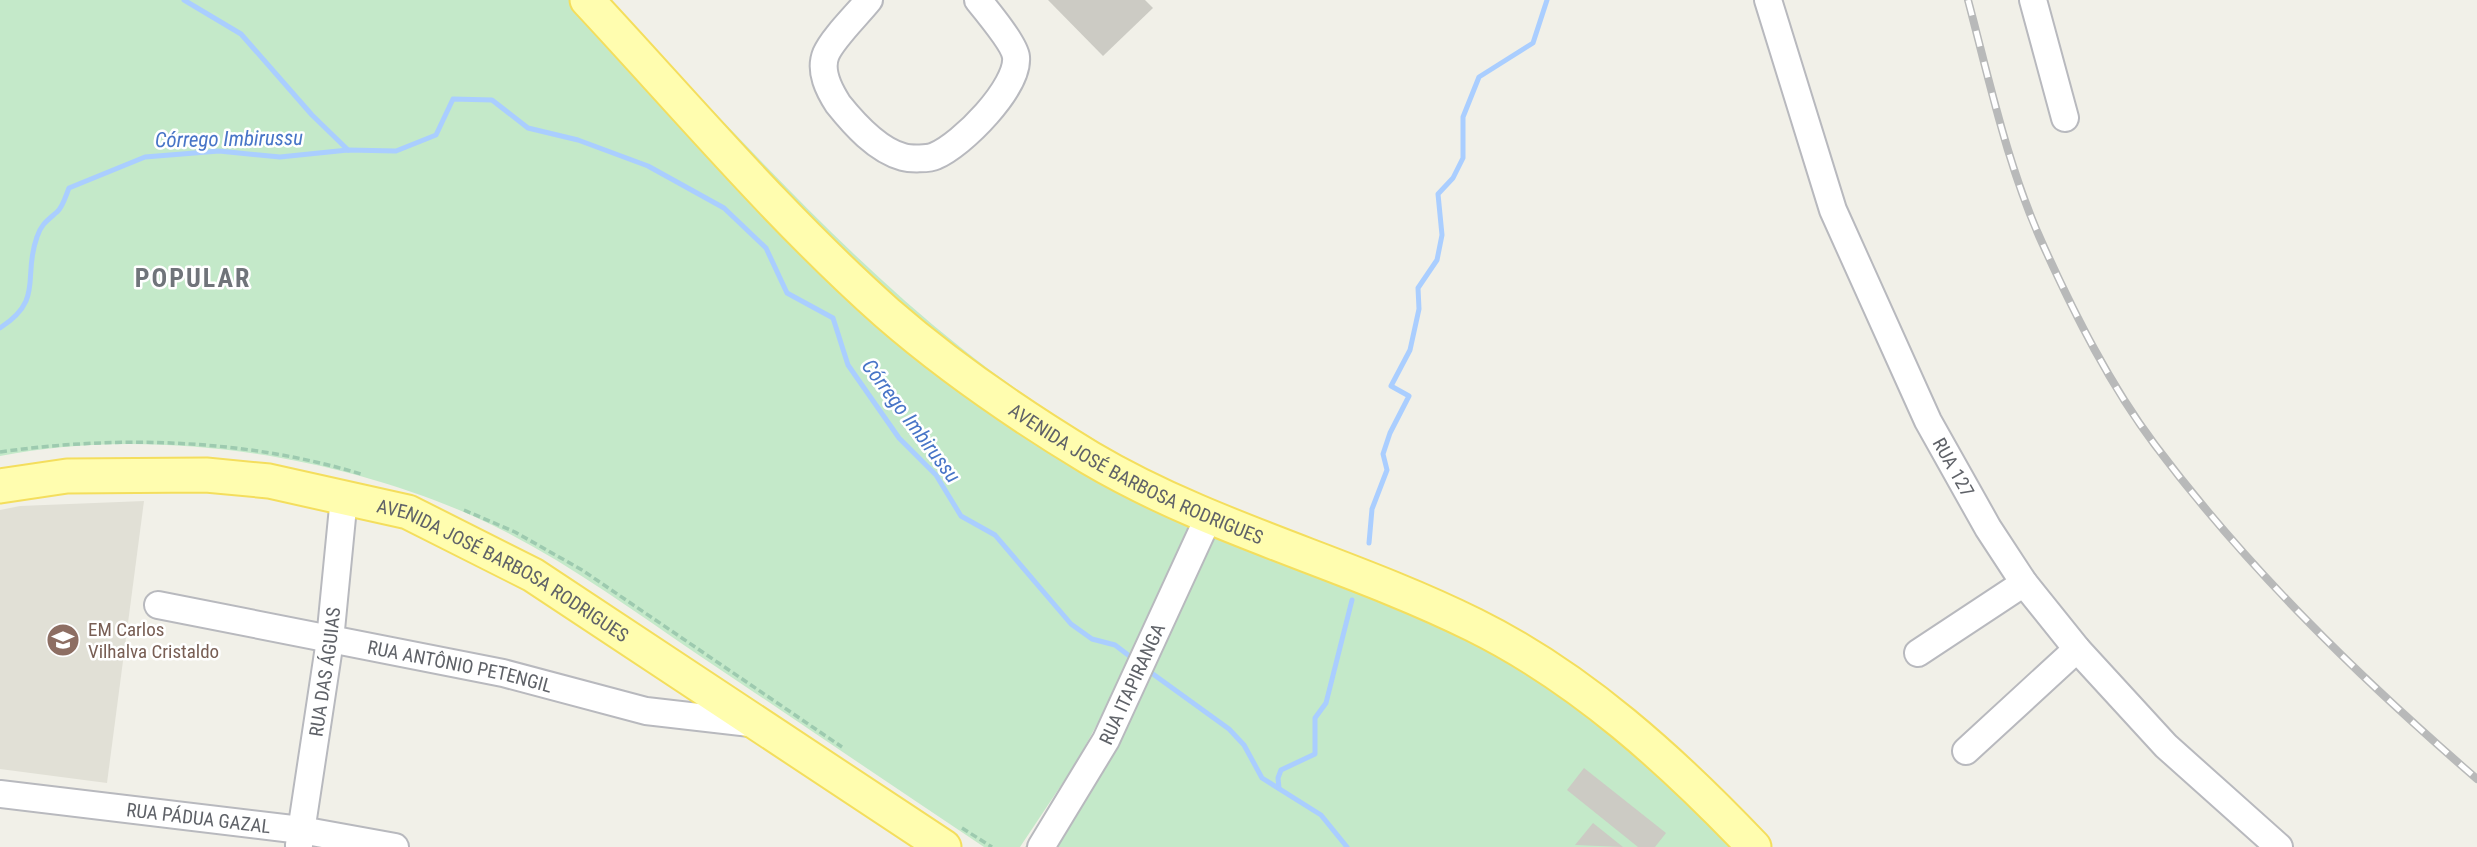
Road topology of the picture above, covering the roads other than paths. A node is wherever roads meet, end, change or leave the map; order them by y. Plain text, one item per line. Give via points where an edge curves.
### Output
1 (587, 0) edge
2 (869, 0) edge
3 (978, 0) edge
4 (1768, 0) edge
5 (2033, 0) edge
6 (2065, 118) dead end
7 (0, 486) edge
8 (345, 497) junction
9 (1210, 514) junction
10 (2024, 583) junction
11 (158, 605) dead end
12 (330, 640) junction
13 (2077, 649) junction
14 (1918, 653) dead end
15 (761, 724) junction
16 (1966, 751) dead end
17 (0, 794) edge
18 (300, 838) edge
19 (396, 847) edge
20 (944, 847) edge
21 (1041, 847) edge
22 (1754, 847) edge
23 (2279, 847) edge

1 - 9 main road, AVENIDA JOSÉ BARBOSA RODRIGUES via 822,252 888,313 956,368 1091,458 1150,490
2 - 3 street via 826,54 823,71 850,119 870,138 904,157 934,157 955,143 1011,83 1016,54
4 - 10 street, RUA 127 via 1833,210 1928,421
5 - 6 street
7 - 8 main road, AVENIDA JOSÉ BARBOSA RODRIGUES via 67,476 206,475 269,481
8 - 12 street, RUA DAS ÁGUIAS
8 - 15 main road, AVENIDA JOSÉ BARBOSA RODRIGUES via 408,512 533,575
9 - 21 street, RUA ITAPIRANGA via 1106,740
9 - 22 main road, AVENIDA JOSÉ BARBOSA RODRIGUES via 1413,596 1548,665 1659,753
10 - 13 street, RUA 127
10 - 14 street
11 - 12 street, RUA ANTÔNIO PETENGIL
12 - 15 street, RUA ANTÔNIO PETENGIL via 503,673 646,711
12 - 18 street, RUA DAS ÁGUIAS
13 - 16 street
13 - 23 street, RUA 127 via 2166,746
15 - 20 main road, AVENIDA JOSÉ BARBOSA RODRIGUES
17 - 18 street, RUA PÁDUA GAZAL
18 - 19 street, RUA PÁDUA GAZAL

